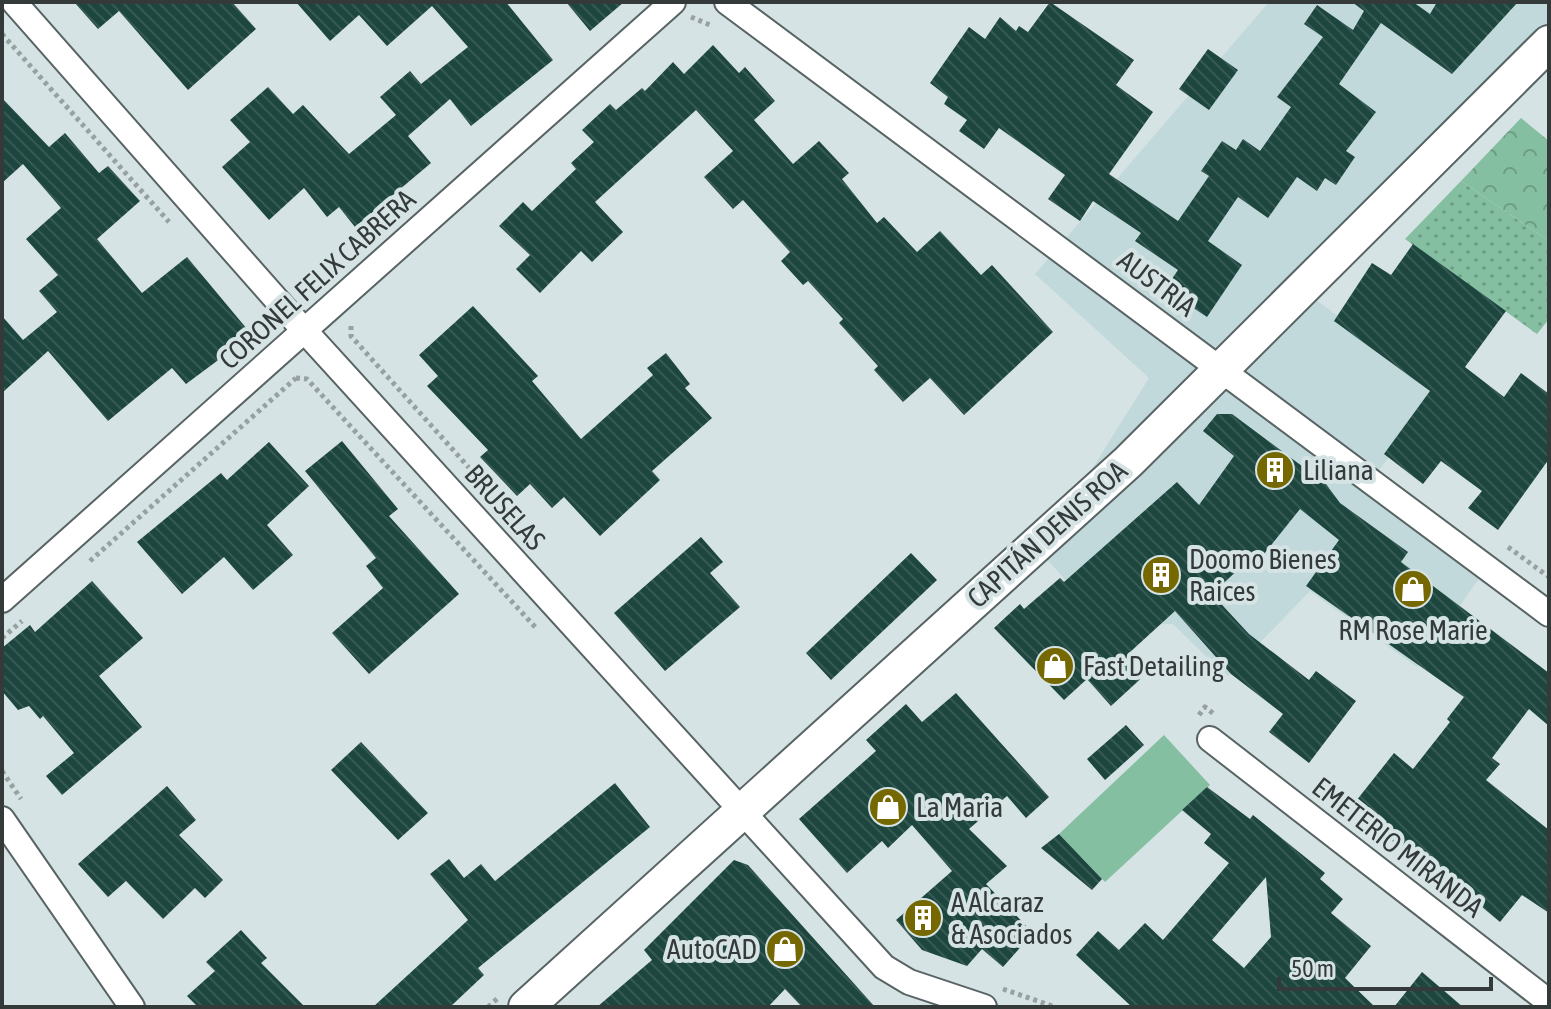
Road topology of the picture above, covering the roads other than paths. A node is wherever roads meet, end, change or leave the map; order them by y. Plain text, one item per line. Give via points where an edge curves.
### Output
1 (14, 2) edge
2 (673, 2) edge
3 (727, 2) edge
4 (1549, 43) edge
5 (305, 330) junction
6 (1220, 372) junction
7 (2, 600) edge
8 (1549, 614) edge
9 (1210, 739) dead end
10 (742, 813) junction
11 (2, 819) edge
12 (992, 998) edge
13 (1548, 1004) edge
14 (132, 1007) edge
15 (526, 1007) edge

1 - 5 street, BRUSELAS
2 - 5 street, CORONEL FELIX CABRERA
3 - 6 street, AUSTRIA
4 - 6 main road, CAPITÁN DENIS ROA
5 - 7 street, CORONEL FELIX CABRERA
5 - 10 street, BRUSELAS
6 - 8 street, AUSTRIA
6 - 10 main road, CAPITÁN DENIS ROA
9 - 13 street, EMETERIO MIRANDA
10 - 12 street, BRUSELAS via 884,967 909,982
10 - 15 main road, CAPITÁN DENIS ROA
11 - 14 street

